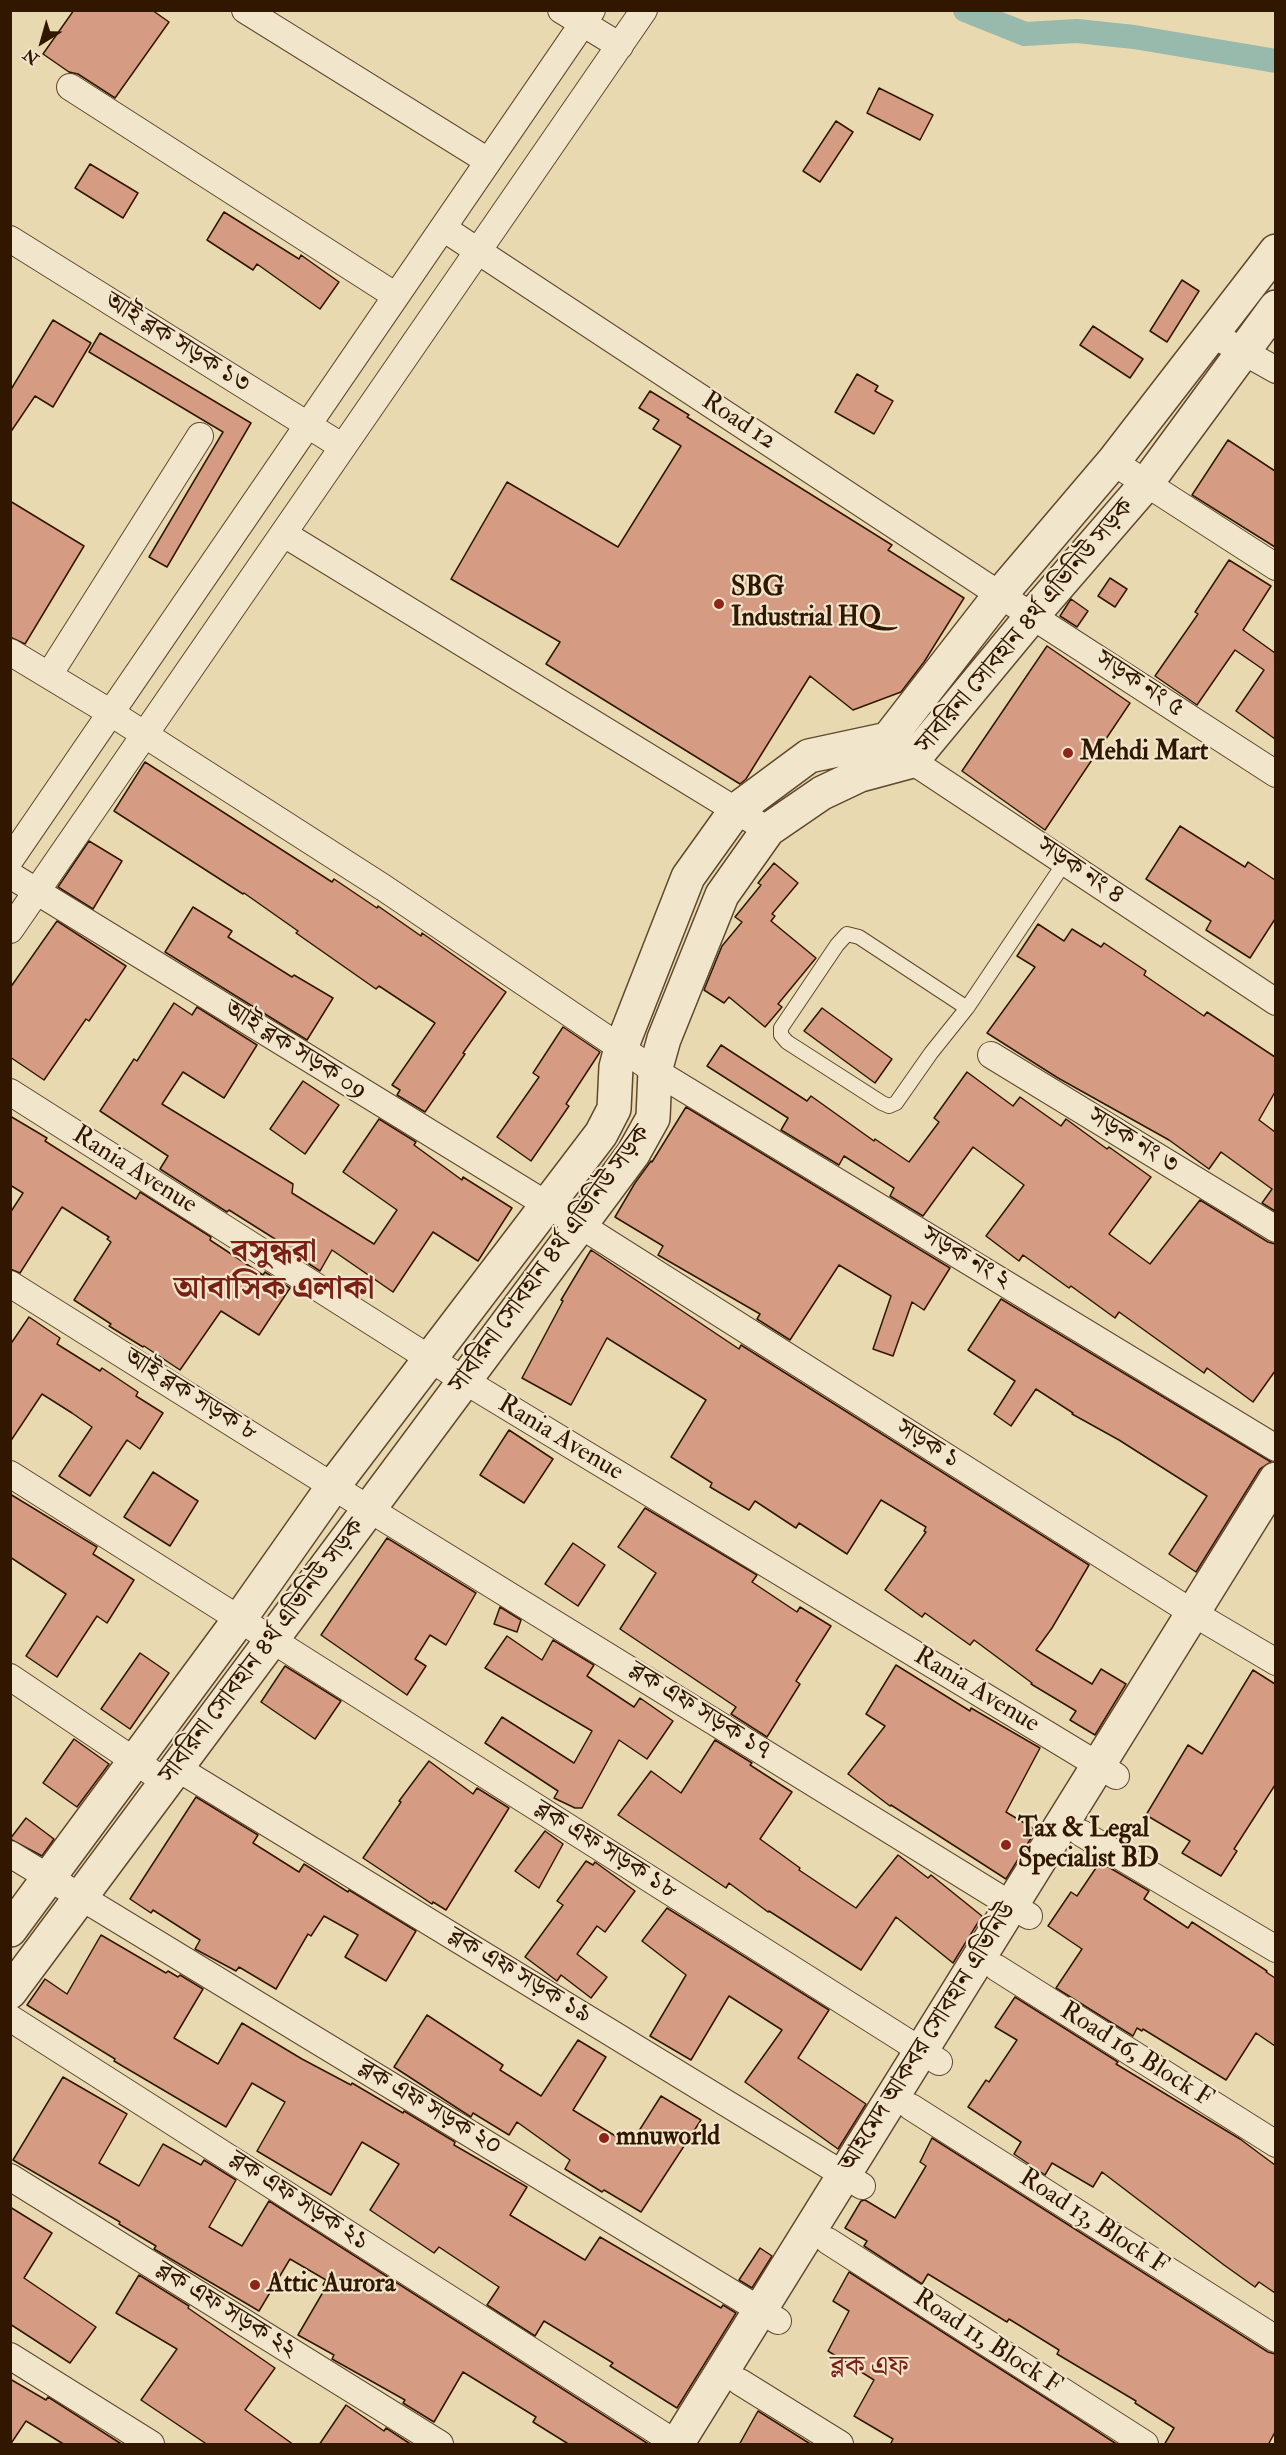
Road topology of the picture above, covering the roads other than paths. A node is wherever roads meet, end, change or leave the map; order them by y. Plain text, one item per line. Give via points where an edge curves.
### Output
1 (245, 10) edge
2 (561, 10) edge
3 (644, 10) edge
4 (587, 17) edge
5 (620, 46) junction
6 (70, 87) dead end
7 (488, 161) junction
8 (443, 228) junction
9 (10, 239) edge
10 (479, 251) junction
11 (1275, 251) edge
12 (396, 296) junction
13 (1275, 307) edge
14 (1212, 334) junction
15 (1244, 352) junction
16 (1275, 370) edge
17 (307, 426) junction
18 (200, 436) dead end
19 (344, 447) junction
20 (1113, 462) junction
21 (1146, 484) junction
22 (284, 534) junction
23 (1275, 567) edge
24 (1000, 595) junction
25 (1032, 616) junction
26 (10, 652) edge
27 (49, 675) junction
28 (111, 713) junction
29 (145, 735) junction
30 (888, 739) junction
31 (912, 762) junction
32 (1275, 774) edge
33 (736, 810) junction
34 (768, 830) junction
35 (10, 860) edge
36 (1065, 862) junction
37 (10, 875) edge
38 (37, 892) junction
39 (10, 930) edge
40 (1275, 1002) edge
41 (967, 1008) junction
42 (621, 1048) junction
43 (991, 1055) dead end
44 (655, 1071) junction
45 (10, 1092) edge
46 (547, 1206) junction
47 (580, 1225) junction
48 (1275, 1230) edge
49 (10, 1284) edge
50 (430, 1359) junction
51 (465, 1381) junction
52 (1275, 1448) edge
53 (10, 1474) edge
54 (1275, 1479) edge
55 (334, 1485) junction
56 (369, 1509) junction
57 (1275, 1519) edge
58 (1202, 1618) junction
59 (239, 1620) junction
60 (271, 1641) junction
61 (1275, 1662) edge
62 (10, 1677) edge
63 (135, 1761) junction
64 (1107, 1771) junction
65 (171, 1775) junction
66 (1081, 1833) junction
67 (10, 1854) edge
68 (49, 1878) junction
69 (81, 1897) junction
70 (1020, 1911) junction
71 (10, 1930) edge
72 (1275, 1949) edge
73 (997, 1968) junction
74 (10, 1992) edge
75 (10, 2018) edge
76 (930, 2056) junction
77 (911, 2107) junction
78 (1275, 2144) edge
79 (10, 2177) edge
80 (853, 2181) junction
81 (828, 2241) junction
82 (769, 2316) junction
83 (1275, 2339) edge
84 (10, 2356) edge
85 (740, 2382) junction
86 (677, 2444) edge
87 (151, 2445) edge
88 (440, 2445) edge
89 (702, 2445) edge
90 (840, 2445) edge
91 (1145, 2445) edge

1 - 7 street
2 - 4 street
3 - 5 street
4 - 5 street
4 - 7 street
5 - 10 street
6 - 12 street
7 - 8 street
8 - 10 street, Road 12
8 - 12 street
9 - 17 street, আই ব্লক সড়ক ১৩
10 - 19 street
10 - 24 street, Road 12
11 - 14 street, সাবরিনা সোবহান ৪র্থ এভিনিউ সড়ক
12 - 17 street
13 - 15 street, সাবরিনা সোবহান ৪র্থ এভিনিউ সড়ক
14 - 15 street
14 - 20 street, সাবরিনা সোবহান ৪র্থ এভিনিউ সড়ক
15 - 16 street
15 - 21 street, সাবরিনা সোবহান ৪র্থ এভিনিউ সড়ক
17 - 19 street, আই ব্লক সড়ক ১৩
17 - 28 street
18 - 27 street
19 - 22 street
20 - 21 street
20 - 24 street, সাবরিনা সোবহান ৪র্থ এভিনিউ সড়ক
21 - 23 street
21 - 25 street, সাবরিনা সোবহান ৪র্থ এভিনিউ সড়ক
22 - 29 street
22 - 33 street
24 - 25 street, Road 12
24 - 30 street, সাবরিনা সোবহান ৪র্থ এভিনিউ সড়ক
25 - 31 street, সাবরিনা সোবহান ৪র্থ এভিনিউ সড়ক
25 - 32 street, সড়ক নং ৫
26 - 27 street, সড়ক নং ২
27 - 28 street, সড়ক নং ২
28 - 29 street, সড়ক নং ২
28 - 35 street
29 - 38 street
29 - 42 street, সড়ক নং ২ via 384,888
30 - 31 street, সড়ক নং ৪
30 - 33 street, সাবরিনা সোবহান ৪র্থ এভিনিউ সড়ক via 809,756
31 - 34 street, সাবরিনা সোবহান ৪র্থ এভিনিউ সড়ক via 860,775 822,793
31 - 36 street, সড়ক নং ৪
33 - 34 street
33 - 42 street, সাবরিনা সোবহান ৪র্থ এভিনিউ সড়ক via 688,877
34 - 44 street, সাবরিনা সোবহান ৪র্থ এভিনিউ সড়ক via 722,894
36 - 40 street, সড়ক নং ৪
36 - 41 lane
37 - 38 street, আই ব্লক সড়ক 09
38 - 39 street
38 - 46 street, আই ব্লক সড়ক 09
41 - 41 lane via 896,1103 889,1106 787,1042 781,1028 847,934 859,937
42 - 44 street, সড়ক নং ২
42 - 46 street, সাবরিনা সোবহান ৪র্থ এভিনিউ সড়ক via 614,1109 601,1134
43 - 48 street, সড়ক নং ৩
44 - 47 street, সাবরিনা সোবহান ৪র্থ এভিনিউ সড়ক via 653,1118 633,1154
44 - 52 street, সড়ক নং ২
45 - 50 street, Rania Avenue
46 - 47 street, আই ব্লক সড়ক 09
46 - 50 street, সাবরিনা সোবহান ৪র্থ এভিনিউ সড়ক
47 - 51 street, সাবরিনা সোবহান ৪র্থ এভিনিউ সড়ক
47 - 58 street, সড়ক ১
49 - 55 street, আই ব্লক সড়ক ৮
50 - 51 street, Rania Avenue
50 - 55 street, সাবরিনা সোবহান ৪র্থ এভিনিউ সড়ক
51 - 56 street, সাবরিনা সোবহান ৪র্থ এভিনিউ সড়ক
51 - 64 street, Rania Avenue
53 - 59 street, ব্লক এফ সড়ক ১৮
54 - 58 street, আহমেদ আকবর সোবহান এভিনিউ
55 - 56 street, আই ব্লক সড়ক ৮
55 - 59 street, সাবরিনা সোবহান ৪র্থ এভিনিউ সড়ক
56 - 60 street, সাবরিনা সোবহান ৪র্থ এভিনিউ সড়ক
56 - 70 street, ব্লক এফ সড়ক ১৭
57 - 58 street, আহমেদ আকবর সোবহান এভিনিউ
58 - 61 street, সড়ক ১
58 - 64 street, আহমেদ আকবর সোবহান এভিনিউ
59 - 60 street, ব্লক এফ সড়ক ১৮
59 - 63 street, সাবরিনা সোবহান ৪র্থ এভিনিউ সড়ক
60 - 65 street, সাবরিনা সোবহান ৪র্থ এভিনিউ সড়ক
60 - 76 street, ব্লক এফ সড়ক ১৮
62 - 63 street, ব্লক এফ সড়ক ১৯
63 - 65 street, ব্লক এফ সড়ক ১৯
63 - 68 street, সাবরিনা সোবহান ৪র্থ এভিনিউ সড়ক
64 - 66 street, আহমেদ আকবর সোবহান এভিনিউ
64 - 70 street, আহমেদ আকবর সোবহান এভিনিউ
65 - 69 street, সাবরিনা সোবহান ৪র্থ এভিনিউ সড়ক
65 - 80 street, ব্লক এফ সড়ক ১৯
66 - 70 street, আহমেদ আকবর সোবহান এভিনিউ
66 - 72 street
67 - 68 street, ব্লক এফ সড়ক ২০
68 - 69 street, ব্লক এফ সড়ক ২০
68 - 71 street, সাবরিনা সোবহান ৪র্থ এভিনিউ সড়ক
69 - 74 street, সাবরিনা সোবহান ৪র্থ এভিনিউ সড়ক
69 - 82 street, ব্লক এফ সড়ক ২০
70 - 73 street, আহমেদ আকবর সোবহান এভিনিউ
70 - 76 street, আহমেদ আকবর সোবহান এভিনিউ
73 - 76 street, আহমেদ আকবর সোবহান এভিনিউ
73 - 78 street, Road 16, Block F
75 - 86 street, ব্লক এফ সড়ক ২১
76 - 77 street, আহমেদ আকবর সোবহান এভিনিউ
76 - 80 street, আহমেদ আকবর সোবহান এভিনিউ
77 - 80 street, আহমেদ আকবর সোবহান এভিনিউ
77 - 83 street, Road 13, Block F
79 - 88 street, ব্লক এফ সড়ক ২২
80 - 81 street, আহমেদ আকবর সোবহান এভিনিউ
80 - 82 street, আহমেদ আকবর সোবহান এভিনিউ
81 - 82 street, আহমেদ আকবর সোবহান এভিনিউ
81 - 91 street, Road 11, Block F
82 - 85 street, আহমেদ আকবর সোবহান এভিনিউ
82 - 86 street, আহমেদ আকবর সোবহান এভিনিউ
84 - 87 street
85 - 89 street, আহমেদ আকবর সোবহান এভিনিউ
85 - 90 street

